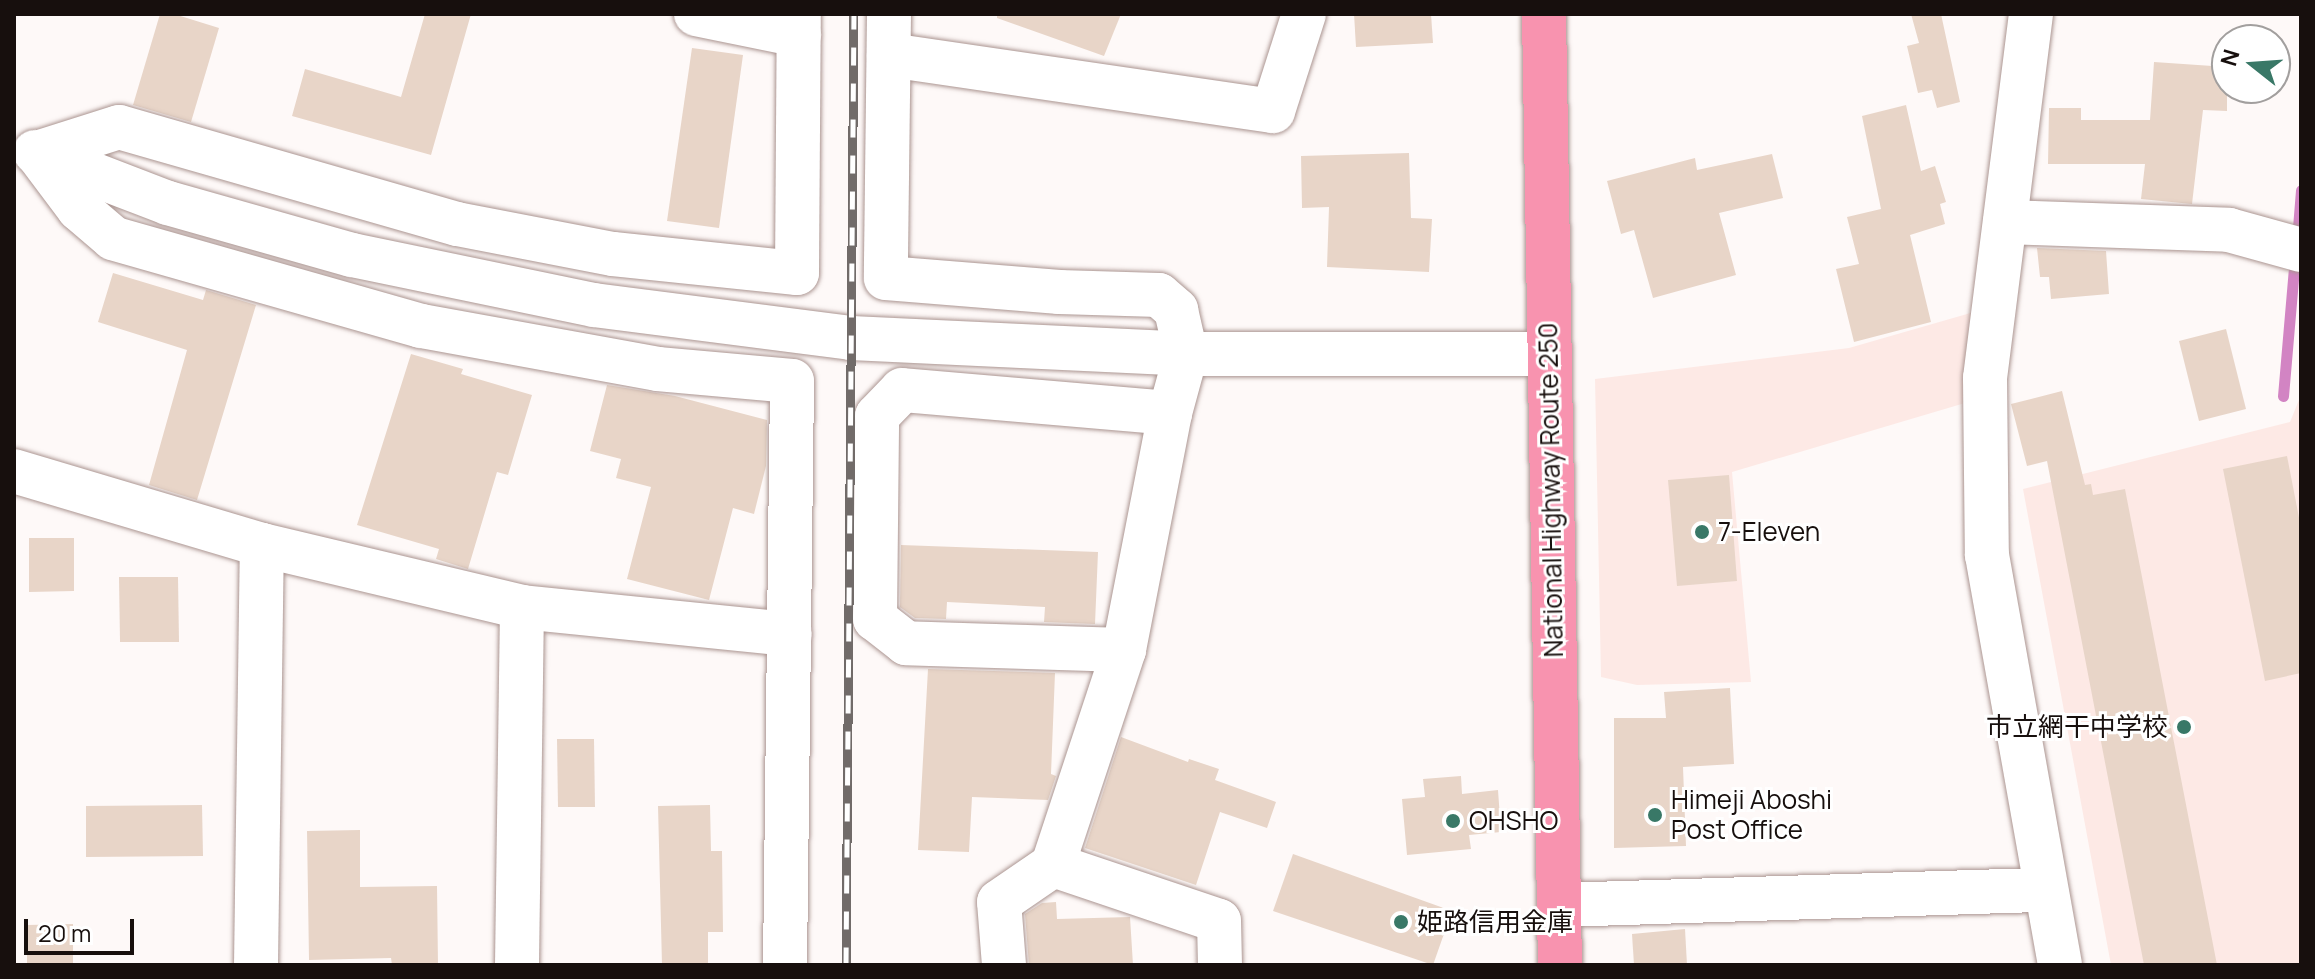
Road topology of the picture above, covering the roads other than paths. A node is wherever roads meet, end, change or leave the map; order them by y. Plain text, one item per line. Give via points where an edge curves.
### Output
1 (696, 14) edge
2 (1304, 14) edge
3 (1544, 14) edge
4 (2031, 14) edge
5 (799, 24) edge
6 (889, 34) edge
7 (26, 148) edge
8 (2005, 222) junction
9 (2290, 247) edge
10 (1186, 354) junction
11 (1549, 354) junction
12 (1170, 413) junction
13 (14, 471) edge
14 (262, 545) junction
15 (522, 607) junction
16 (790, 634) junction
17 (1124, 650) junction
18 (1053, 865) junction
19 (2045, 890) junction
20 (1560, 905) junction
21 (256, 965) edge
22 (517, 965) edge
23 (785, 965) edge
24 (1004, 965) edge
25 (1220, 965) edge
26 (1560, 965) edge
27 (2060, 965) edge

1 - 5 street
2 - 6 street via 1273,111
3 - 11 highway, National Highway Route 250
4 - 8 street
5 - 7 street via 797,273 613,254 457,224 119,127
6 - 10 street via 886,278 1159,295 1176,310
7 - 10 street via 168,203 352,255 594,305 851,338
7 - 16 street via 79,209 113,238 421,326 658,369 792,381
8 - 9 street via 2229,230
8 - 19 street via 1985,378 1987,555
10 - 11 street
10 - 12 street
11 - 20 highway, National Highway Route 250
12 - 17 street
12 - 17 street via 902,390 877,416 875,619 906,643
13 - 14 street
14 - 15 street
14 - 21 street
15 - 16 street
15 - 22 street
16 - 23 street
17 - 18 street
18 - 24 street via 999,902
18 - 25 street via 1219,921
19 - 20 street
19 - 27 street
20 - 26 highway, National Highway Route 250

